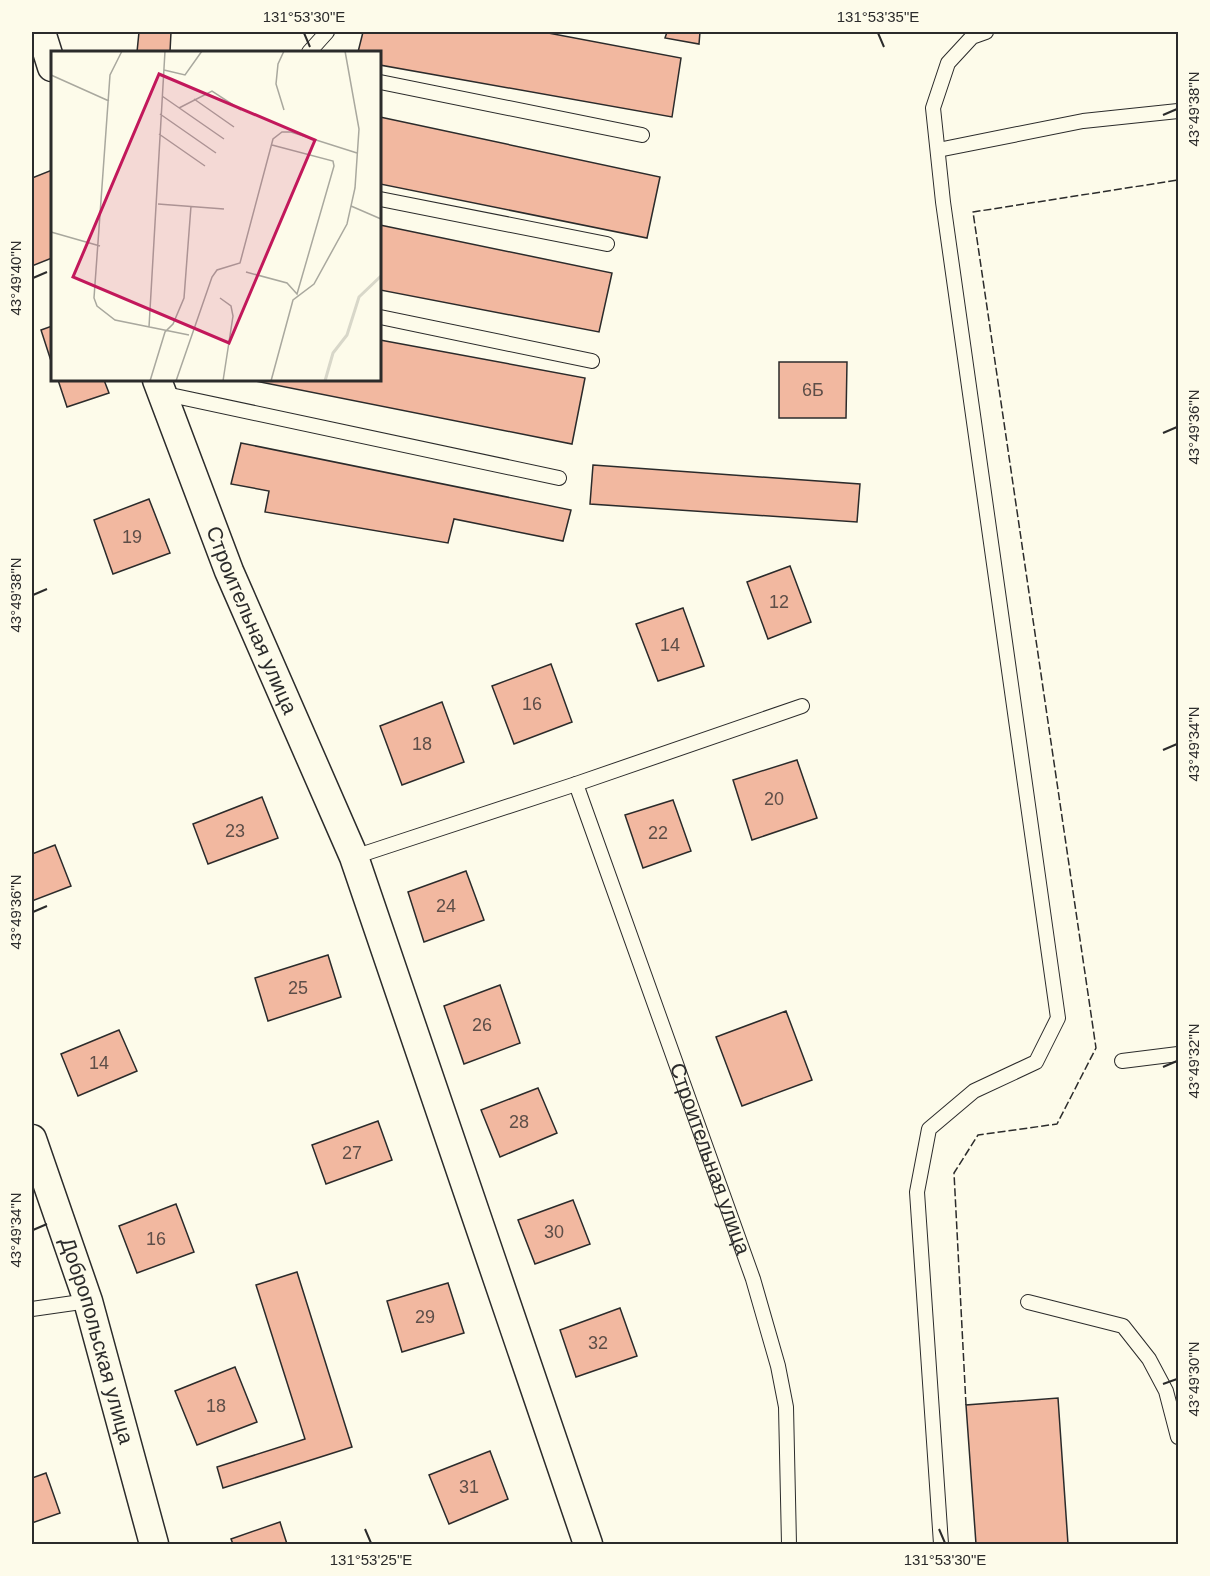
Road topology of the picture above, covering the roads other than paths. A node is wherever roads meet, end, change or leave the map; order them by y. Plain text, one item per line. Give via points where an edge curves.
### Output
1 (41, 32) edge
2 (327, 32) edge
3 (986, 32) edge
4 (310, 51) edge
5 (51, 64) edge
6 (381, 82) edge
7 (1179, 111) edge
8 (642, 135) dead end
9 (938, 150) junction
10 (381, 198) edge
11 (607, 244) dead end
12 (381, 317) edge
13 (592, 361) dead end
14 (159, 386) edge
15 (559, 478) dead end
16 (802, 706) dead end
17 (576, 784) junction
18 (354, 857) junction
19 (1179, 1054) edge
20 (1122, 1061) dead end
21 (32, 1138) edge
22 (88, 1302) junction
23 (1028, 1302) dead end
24 (32, 1309) edge
25 (1179, 1437) edge
26 (154, 1545) edge
27 (588, 1545) edge
28 (789, 1545) edge
29 (941, 1545) edge

1 - 5 street
2 - 4 lane
3 - 9 lane via 972,37 948,63 933,108
6 - 8 lane
7 - 9 lane via 1083,121
9 - 29 lane via 1058,1018 1036,1062 974,1090 929,1128 916,1192
10 - 11 lane
12 - 13 lane
14 - 15 lane
14 - 18 street, Строительная улица via 229,571
16 - 17 lane
17 - 18 lane
17 - 28 lane, Строительная улица via 753,1279 778,1366 786,1407
18 - 27 street, Строительная улица
19 - 20 lane
21 - 22 street, Добропольская улица
22 - 24 lane
22 - 26 street, Добропольская улица
23 - 25 lane via 1123,1326 1149,1359 1166,1391

